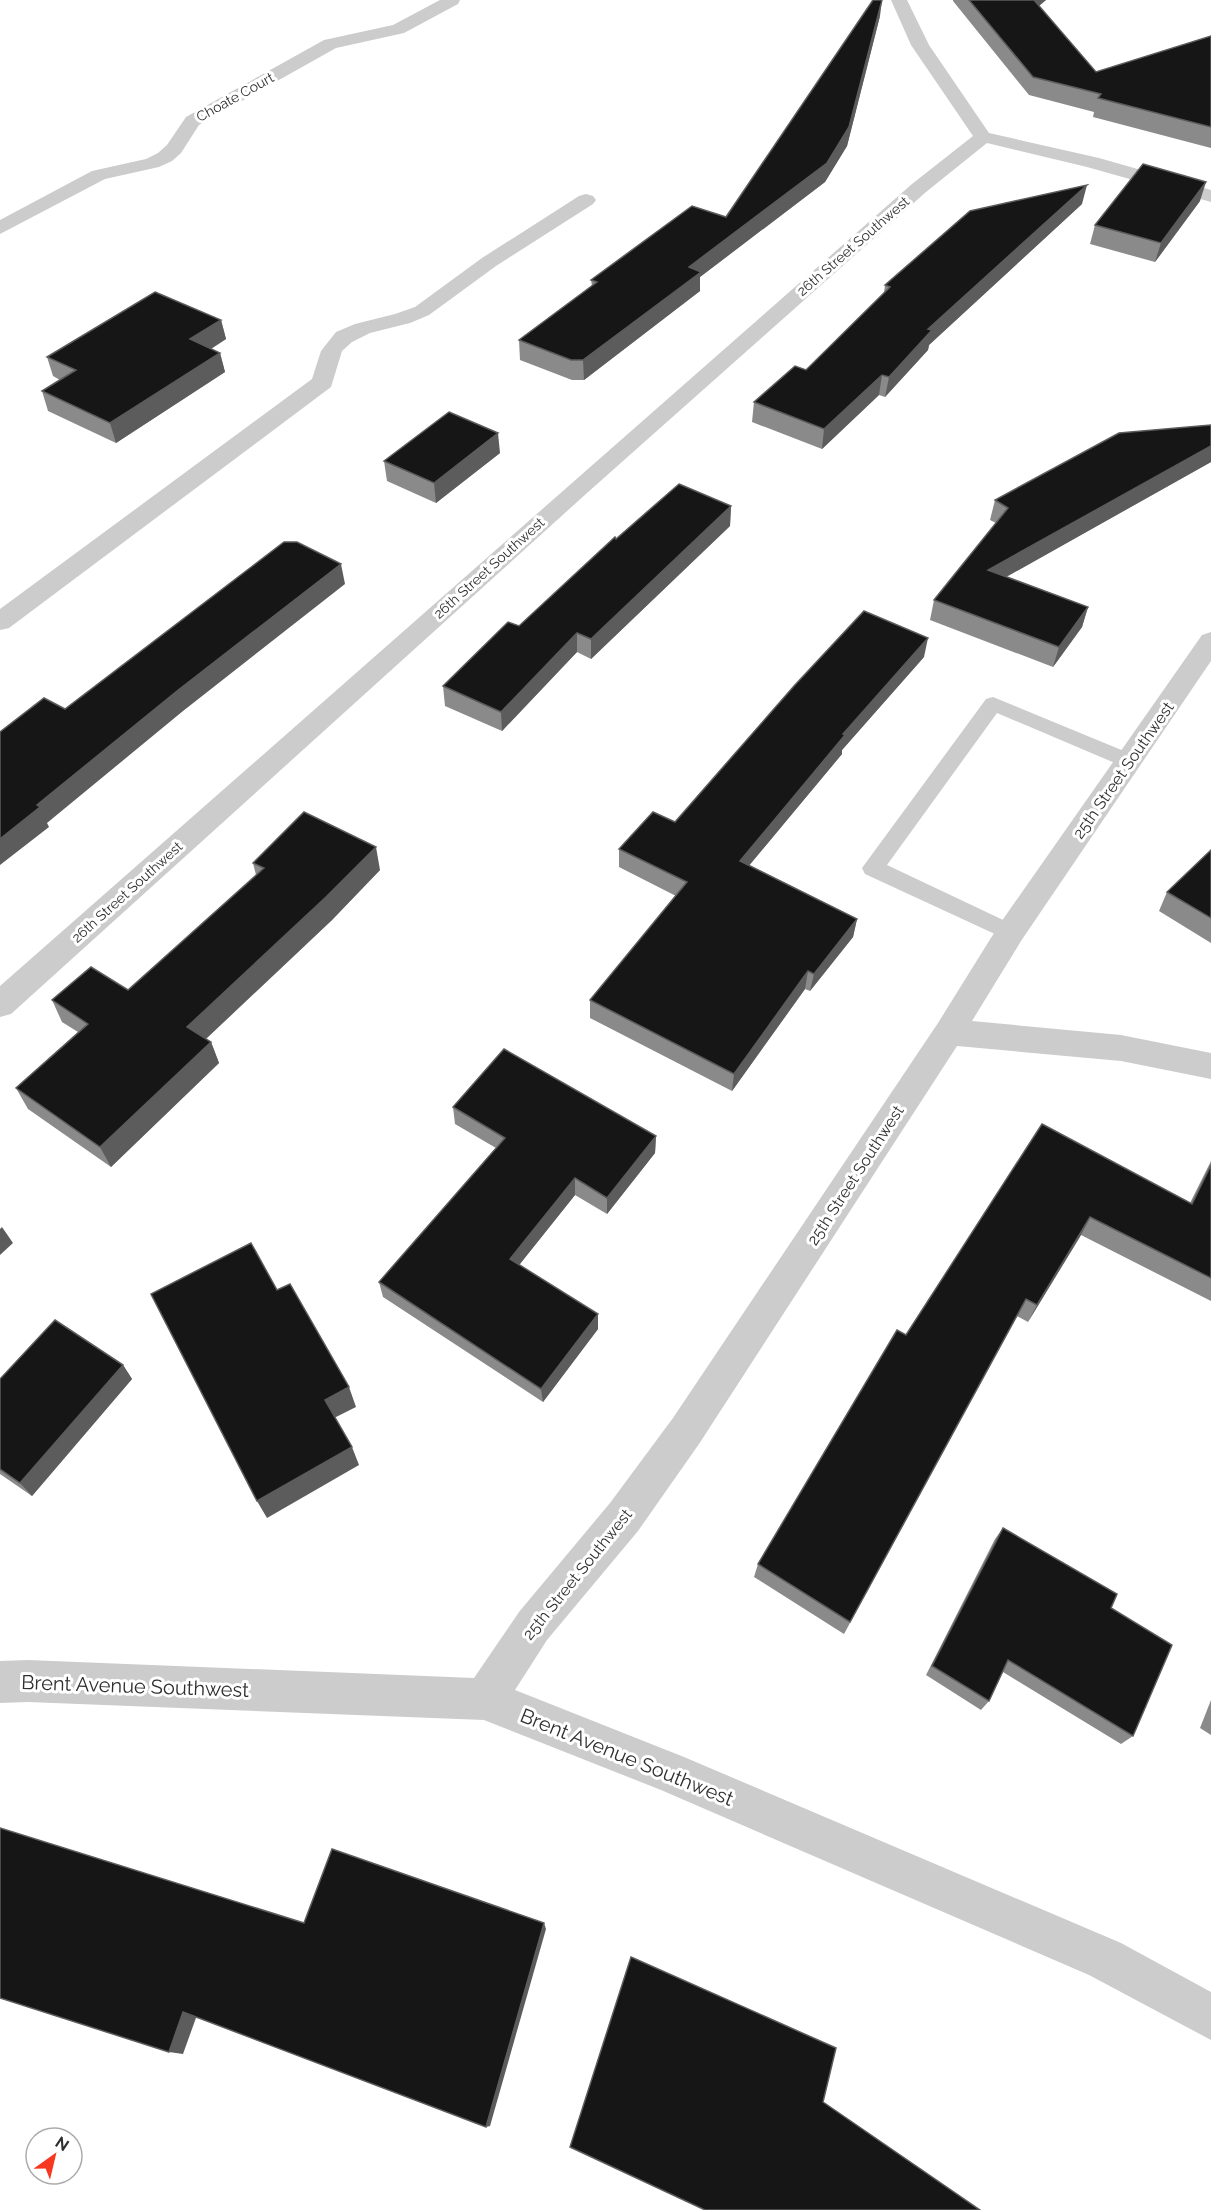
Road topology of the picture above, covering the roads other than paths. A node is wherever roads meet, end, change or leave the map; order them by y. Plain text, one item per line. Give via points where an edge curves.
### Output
1 (452, 0) edge
2 (899, 0) edge
3 (984, 137) junction
4 (1211, 196) edge
5 (586, 200) dead end
6 (0, 228) edge
7 (0, 622) edge
8 (1211, 641) edge
9 (1129, 761) junction
10 (1010, 933) junction
11 (0, 1005) edge
12 (949, 1032) junction
13 (1211, 1066) edge
14 (0, 1682) edge
15 (484, 1699) junction
16 (1211, 2017) edge

1 - 6 street, Choate Court via 398,29 330,44 192,121 165,157 99,175
2 - 3 street via 920,45
3 - 4 street
3 - 11 street, 26th Street Southwest via 919,188
5 - 7 street via 420,312 343,338 327,361 323,382
8 - 9 street, 25th Street Southwest
9 - 10 street, 25th Street Southwest
9 - 10 lane via 993,704 873,868
10 - 12 street, 25th Street Southwest
12 - 13 street via 1121,1048
12 - 15 street, 25th Street Southwest via 686,1431 624,1517 533,1626
14 - 15 street, Brent Avenue Southwest
15 - 16 street, Brent Avenue Southwest via 669,1772 1105,1959

